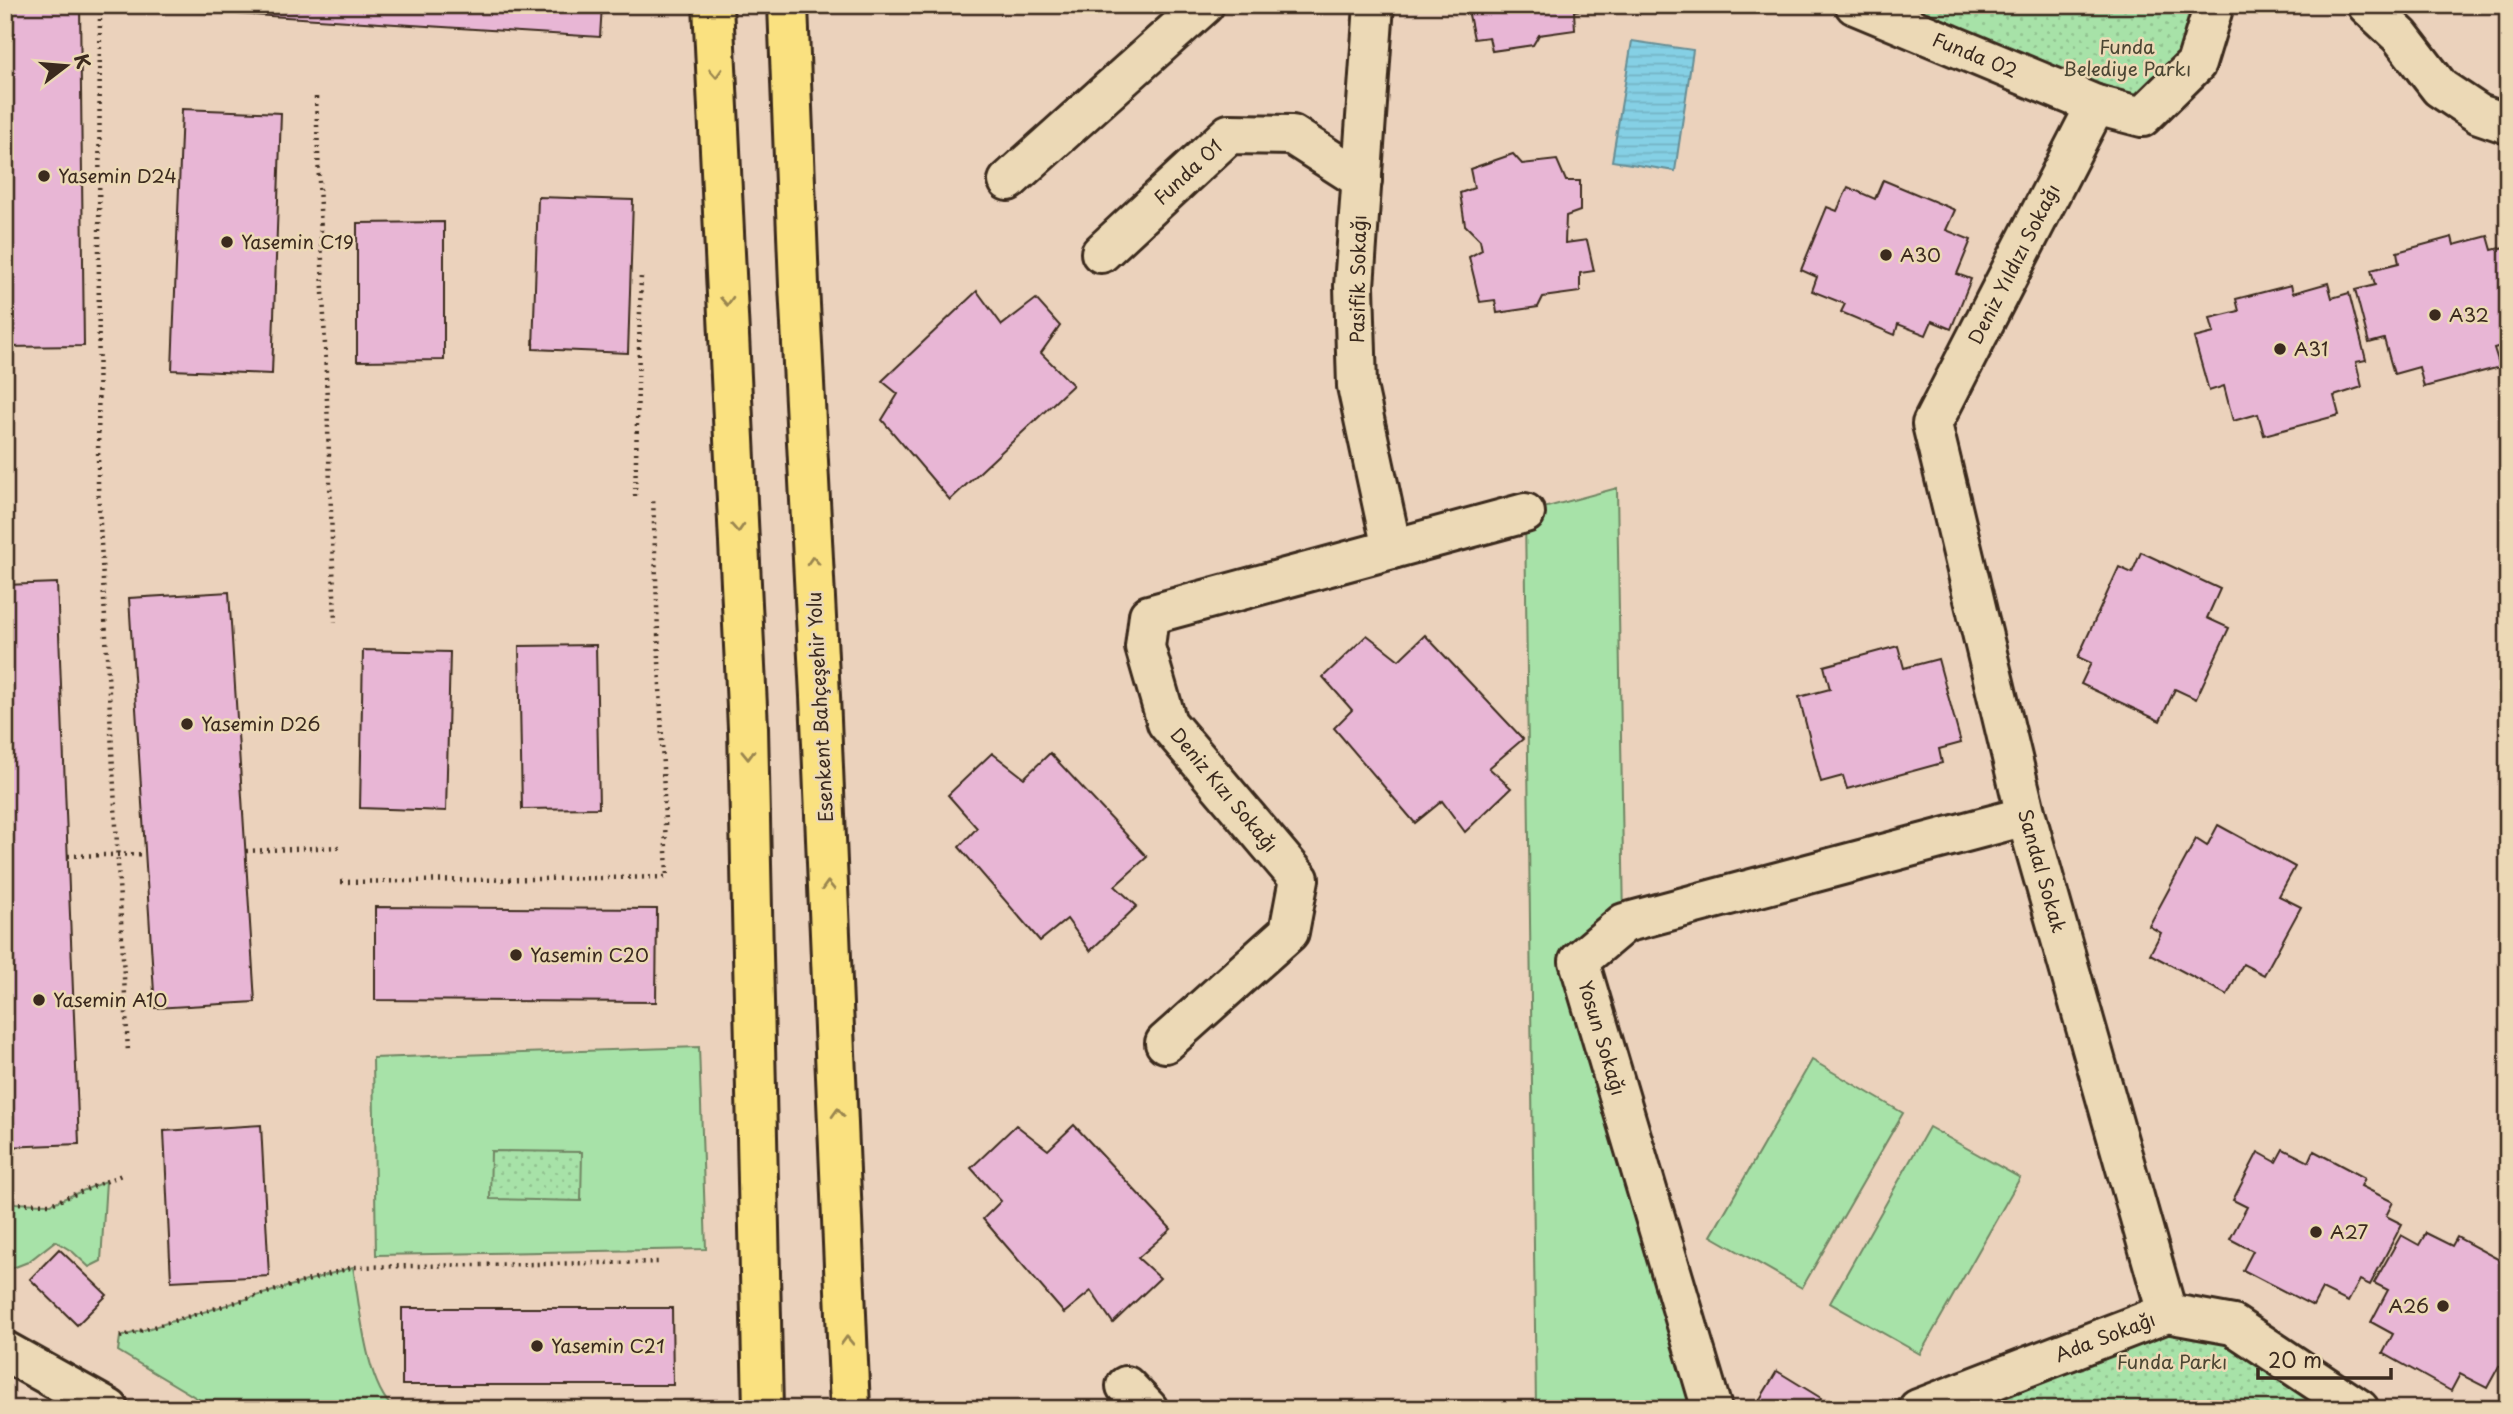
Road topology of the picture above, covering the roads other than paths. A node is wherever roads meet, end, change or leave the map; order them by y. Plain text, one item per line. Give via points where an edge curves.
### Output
1 (713, 5) edge
2 (788, 5) edge
3 (1204, 5) edge
4 (1374, 5) edge
5 (1855, 5) edge
6 (2214, 5) edge
7 (2367, 5) edge
8 (2096, 104) junction
9 (2508, 124) edge
10 (1362, 180) junction
11 (1008, 181) dead end
12 (1101, 253) dead end
13 (1932, 424) joint
14 (1525, 513) dead end
15 (1392, 549) junction
16 (2026, 816) junction
17 (1165, 1043) dead end
18 (2167, 1313) junction
19 (5, 1351) edge
20 (109, 1409) edge
21 (763, 1409) edge
22 (850, 1409) edge
23 (1712, 1409) edge
24 (1918, 1409) edge
25 (2358, 1409) edge

1 -> 21 main road via 748,728
22 -> 2 main road, Esenkent Bahçeşehir Yolu
3 - 11 street
4 - 10 street, Pasifik Sokağı
5 - 8 street, Funda 02
6 - 8 street, Funda 02 via 2196,64 2142,117
7 - 9 street via 2400,36 2440,88 2479,114
8 - 13 street, Deniz Yıldızı Sokağı
10 - 12 street, Funda 01 via 1292,135 1230,134
10 - 15 street, Pasifik Sokağı via 1354,286 1357,386
13 - 16 street, Sandal Sokak
14 - 15 street, Deniz Kızı Sokağı
15 - 17 street, Deniz Kızı Sokağı via 1149,615 1145,647 1167,723 1299,878 1289,932
16 - 18 street, Sandal Sokak
16 - 23 street, Yosun Sokağı via 1624,923 1579,961
18 - 24 street, Ada Sokağı
18 - 25 street, Ada Sokağı via 2233,1325
19 - 20 street

